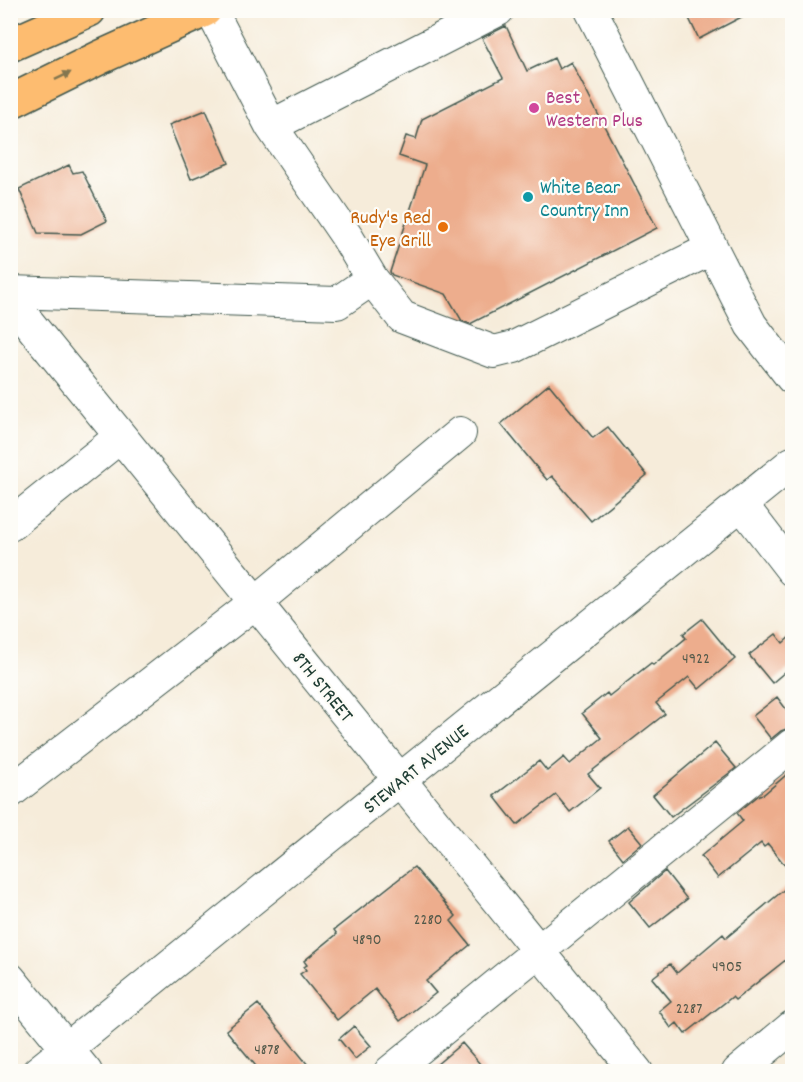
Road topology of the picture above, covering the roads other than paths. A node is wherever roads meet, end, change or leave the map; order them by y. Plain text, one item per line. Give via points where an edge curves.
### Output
1 (90, 10) edge
2 (205, 10) edge
3 (211, 10) edge
4 (498, 10) edge
5 (591, 10) edge
6 (10, 45) edge
7 (10, 102) edge
8 (271, 126) junction
9 (711, 249) junction
10 (372, 279) junction
11 (10, 292) edge
12 (10, 300) edge
13 (792, 378) edge
14 (460, 433) dead end
15 (120, 437) junction
16 (792, 463) edge
17 (742, 505) junction
18 (10, 525) edge
19 (792, 570) edge
20 (256, 602) junction
21 (792, 745) edge
22 (401, 779) junction
23 (10, 792) edge
24 (539, 951) junction
25 (10, 979) edge
26 (792, 1027) edge
27 (76, 1060) edge
28 (38, 1071) edge
29 (390, 1071) edge
30 (637, 1071) edge
31 (738, 1071) edge

1 - 6 main road
7 -> 2 main road
3 - 8 street
4 - 8 street
5 - 9 street
8 - 10 street
9 - 10 street via 514,347 494,352 402,317
9 - 13 street via 751,325
10 - 11 street via 338,303
12 - 15 street, 8TH STREET
14 - 20 street
15 - 18 street
15 - 20 street, 8TH STREET
16 - 17 street, STEWART AVENUE
17 - 19 street
17 - 22 street, STEWART AVENUE
20 - 22 street, 8TH STREET
20 - 23 street
21 - 24 street
22 - 24 street, 8TH STREET
22 - 27 street, STEWART AVENUE
24 - 29 street
24 - 30 street, 8TH STREET
25 - 27 street
26 - 31 street
27 - 28 street, STEWART AVENUE

